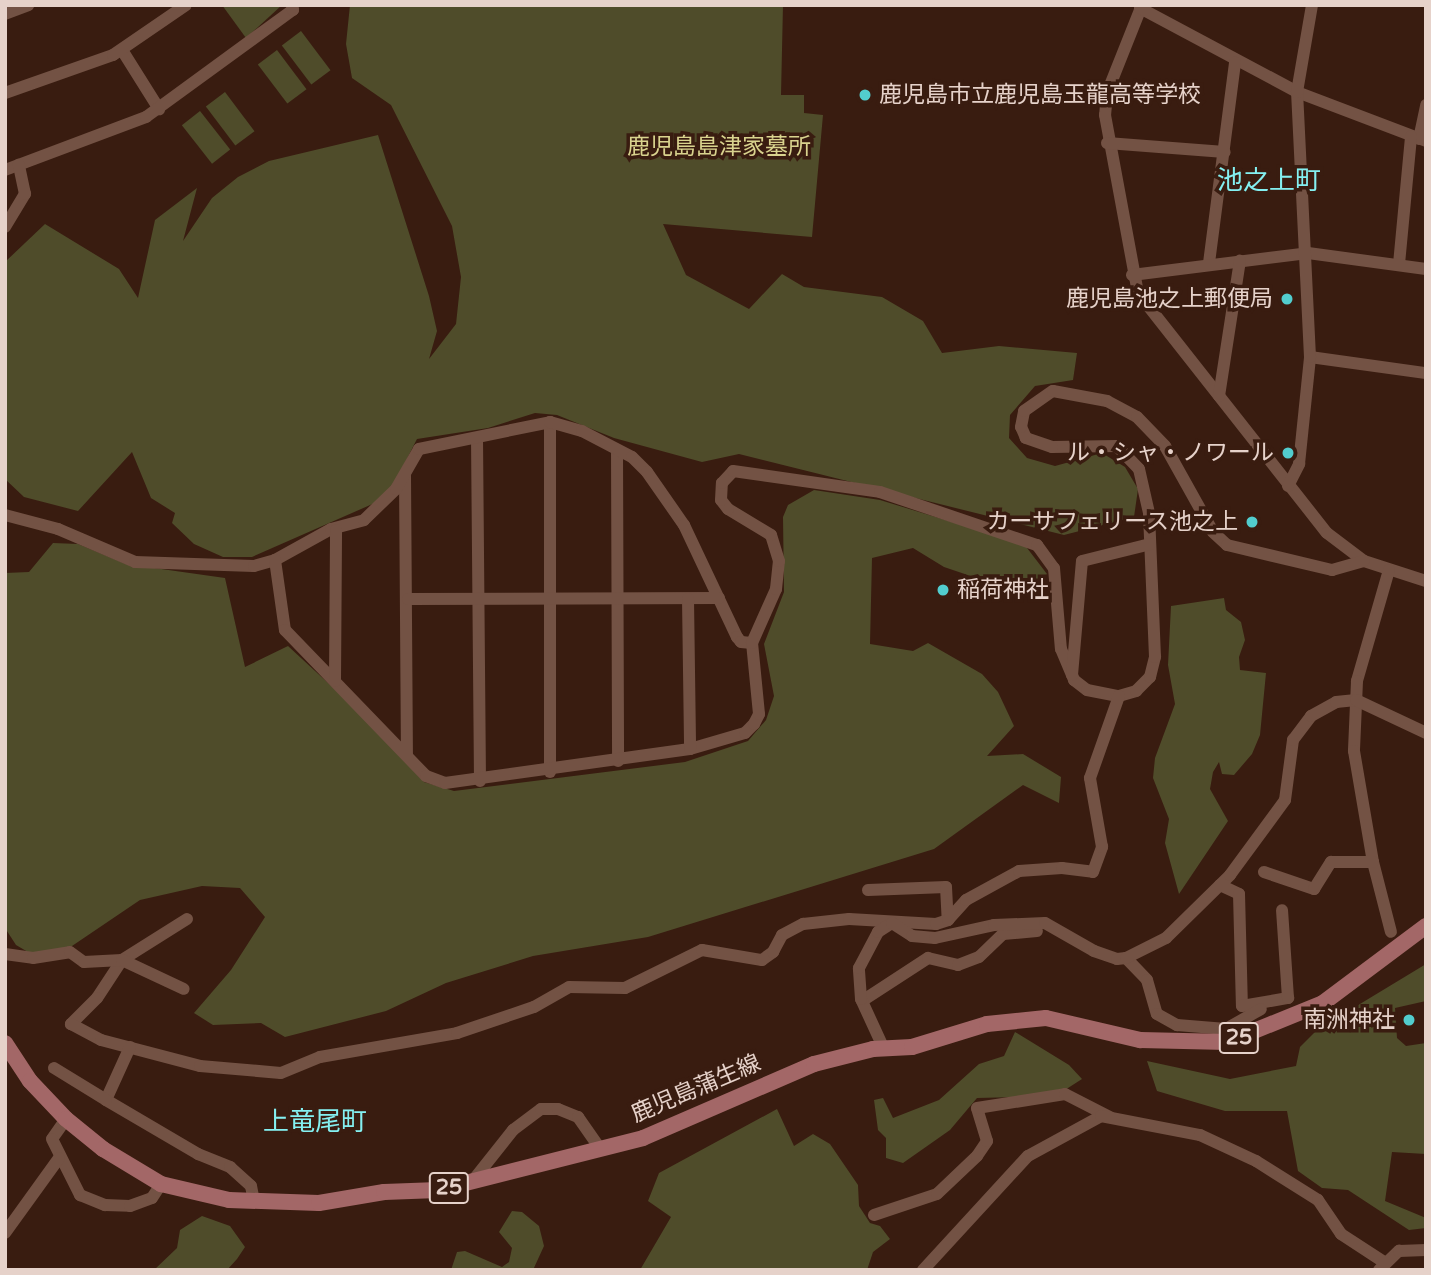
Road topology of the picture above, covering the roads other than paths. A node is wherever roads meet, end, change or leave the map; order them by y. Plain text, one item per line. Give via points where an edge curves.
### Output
1 (28, 5) edge
2 (186, 5) edge
3 (292, 5) edge
4 (1312, 5) edge
5 (1141, 7) edge
6 (5, 14) edge
7 (122, 50) junction
8 (1235, 63) junction
9 (1297, 92) junction
10 (5, 93) edge
11 (1426, 105) edge
12 (159, 109) junction
13 (1419, 139) edge
14 (1107, 142) junction
15 (1225, 152) junction
16 (19, 165) junction
17 (5, 170) edge
18 (5, 227) edge
19 (1308, 253) junction
20 (1240, 261) junction
21 (1209, 264) junction
22 (1399, 264) junction
23 (1426, 269) edge
24 (1132, 275) junction
25 (1310, 357) junction
26 (1426, 373) edge
27 (1219, 396) junction
28 (550, 422) junction
29 (477, 438) junction
30 (617, 450) junction
31 (405, 471) junction
32 (1288, 486) junction
33 (5, 515) edge
34 (336, 530) junction
35 (1150, 544) junction
36 (275, 560) junction
37 (1364, 561) junction
38 (1389, 570) junction
39 (1426, 580) edge
40 (719, 598) junction
41 (408, 599) junction
42 (688, 599) junction
43 (478, 600) junction
44 (549, 601) junction
45 (618, 601) junction
46 (752, 643) junction
47 (1072, 676) junction
48 (335, 681) junction
49 (1119, 696) junction
50 (1356, 700) junction
51 (1426, 733) edge
52 (690, 749) junction
53 (407, 754) junction
54 (618, 761) junction
55 (550, 772) junction
56 (480, 781) junction
57 (1373, 862) junction
58 (1264, 872) dead end
59 (1220, 885) junction
60 (868, 890) dead end
61 (1282, 910) dead end
62 (187, 919) dead end
63 (948, 919) junction
64 (892, 923) junction
65 (1426, 926) edge
66 (1054, 929) junction
67 (1391, 932) dead end
68 (5, 954) edge
69 (1126, 958) junction
70 (122, 960) junction
71 (184, 989) dead end
72 (862, 1001) junction
73 (1289, 1002) dead end
74 (5, 1044) edge
75 (130, 1047) junction
76 (884, 1049) junction
77 (54, 1068) dead end
78 (106, 1100) junction
79 (66, 1119) junction
80 (1114, 1119) junction
81 (600, 1149) junction
82 (59, 1158) junction
83 (471, 1183) junction
84 (161, 1184) junction
85 (254, 1201) junction
86 (874, 1216) dead end
87 (5, 1233) edge
88 (1426, 1250) edge
89 (1381, 1266) edge
90 (923, 1270) edge

1 - 6 street
2 - 7 street
3 - 12 street via 293,10
4 - 9 street
5 - 8 street
5 - 14 street via 1107,93
7 - 10 street
7 - 12 street
8 - 9 street
8 - 15 street
9 - 13 street
9 - 19 street
11 - 13 street
12 - 16 street
13 - 22 street
14 - 15 street
14 - 24 street
15 - 21 street
16 - 17 street
16 - 18 street via 25,194
19 - 20 street
19 - 22 street
19 - 25 street
20 - 21 street
20 - 27 street
21 - 24 street
22 - 23 street
24 - 27 street via 1151,311
25 - 26 street
25 - 32 street via 1299,464
27 - 32 street
28 - 29 street
28 - 30 street via 582,431
28 - 44 street
29 - 31 street via 419,449
29 - 43 street
30 - 40 street via 647,471 667,497
30 - 45 street
31 - 34 street via 378,508 353,526
31 - 41 street
32 - 37 street via 1327,533
33 - 36 street via 58,529 135,562 254,566
34 - 36 street
34 - 48 street
35 - 37 street via 1143,481 1126,451 1097,444 1038,445 1026,438 1021,427 1032,401 1066,390 1107,401 1137,417 1165,446 1213,531 1227,545 1332,570
35 - 47 street via 1082,561
35 - 49 street via 1154,668 1144,685
36 - 48 street via 285,630
37 - 38 street
38 - 39 street
38 - 50 street via 1357,681
40 - 42 street
40 - 46 street via 741,642
41 - 43 street
41 - 53 street
42 - 45 street
42 - 52 street
43 - 44 street
43 - 56 street
44 - 45 street
44 - 55 street
45 - 54 street
46 - 47 street via 776,589 779,561 771,535 721,500 719,490 727,476 745,470 880,492 1037,545 1054,568 1061,649
46 - 52 street via 758,715 754,724 745,733
47 - 49 street via 1087,690
48 - 53 street
49 - 63 street via 1090,778 1102,847 1093,872 1062,868 1019,871 966,900
50 - 51 street
50 - 57 street via 1354,751
50 - 59 street via 1336,702 1300,726 1293,740 1285,800
52 - 54 street
53 - 56 street via 435,782
54 - 55 street
55 - 56 street
57 - 58 street via 1331,862 1314,888
57 - 67 street
59 - 61 street via 1238,894 1242,1006 1288,998
59 - 69 street via 1166,938
60 - 63 street via 946,887
62 - 70 street
63 - 64 street via 936,924
64 - 66 street via 912,936 935,938 994,925 1045,923
64 - 72 street via 878,932 859,968
64 - 75 street via 849,919 803,924 782,935 773,952 762,960 702,950 625,988 569,986 525,1011 457,1033 320,1057 281,1073 200,1066
65 - 76 main road, 鹿児島蒲生線 / 25 via 1322,1003 1227,1042 1140,1040 1046,1018 986,1024 912,1046
66 - 69 street via 1094,951 1117,960
66 - 72 street via 1003,934 979,957 958,965 928,958
68 - 70 street via 33,958 70,952 84,962
69 - 73 street via 1147,980 1157,1014 1177,1025 1226,1029 1248,1013
70 - 71 street
70 - 75 street via 97,998 71,1024 101,1040
72 - 76 street
74 - 79 main road, 鹿児島蒲生線 / 25 via 30,1081
75 - 78 street
76 - 81 main road, 鹿児島蒲生線 / 25 via 805,1067 643,1138
77 - 78 street
78 - 85 street via 198,1154 230,1167 251,1186
79 - 82 street via 52,1139
79 - 84 main road, 鹿児島蒲生線 / 25 via 103,1149
80 - 86 street via 1065,1094 977,1108 987,1141 977,1156 937,1194
80 - 89 street via 1200,1135 1256,1161 1318,1200 1340,1234
80 - 90 street via 1101,1116 1028,1156
81 - 83 main road, 鹿児島蒲生線 / 25
81 - 83 street via 578,1117 558,1109 541,1109 513,1130
82 - 84 street via 80,1195 105,1205 146,1202
82 - 87 street
83 - 85 main road, 鹿児島蒲生線 / 25 via 319,1203
84 - 85 main road, 鹿児島蒲生線 / 25 via 188,1193
88 - 89 street via 1399,1251

